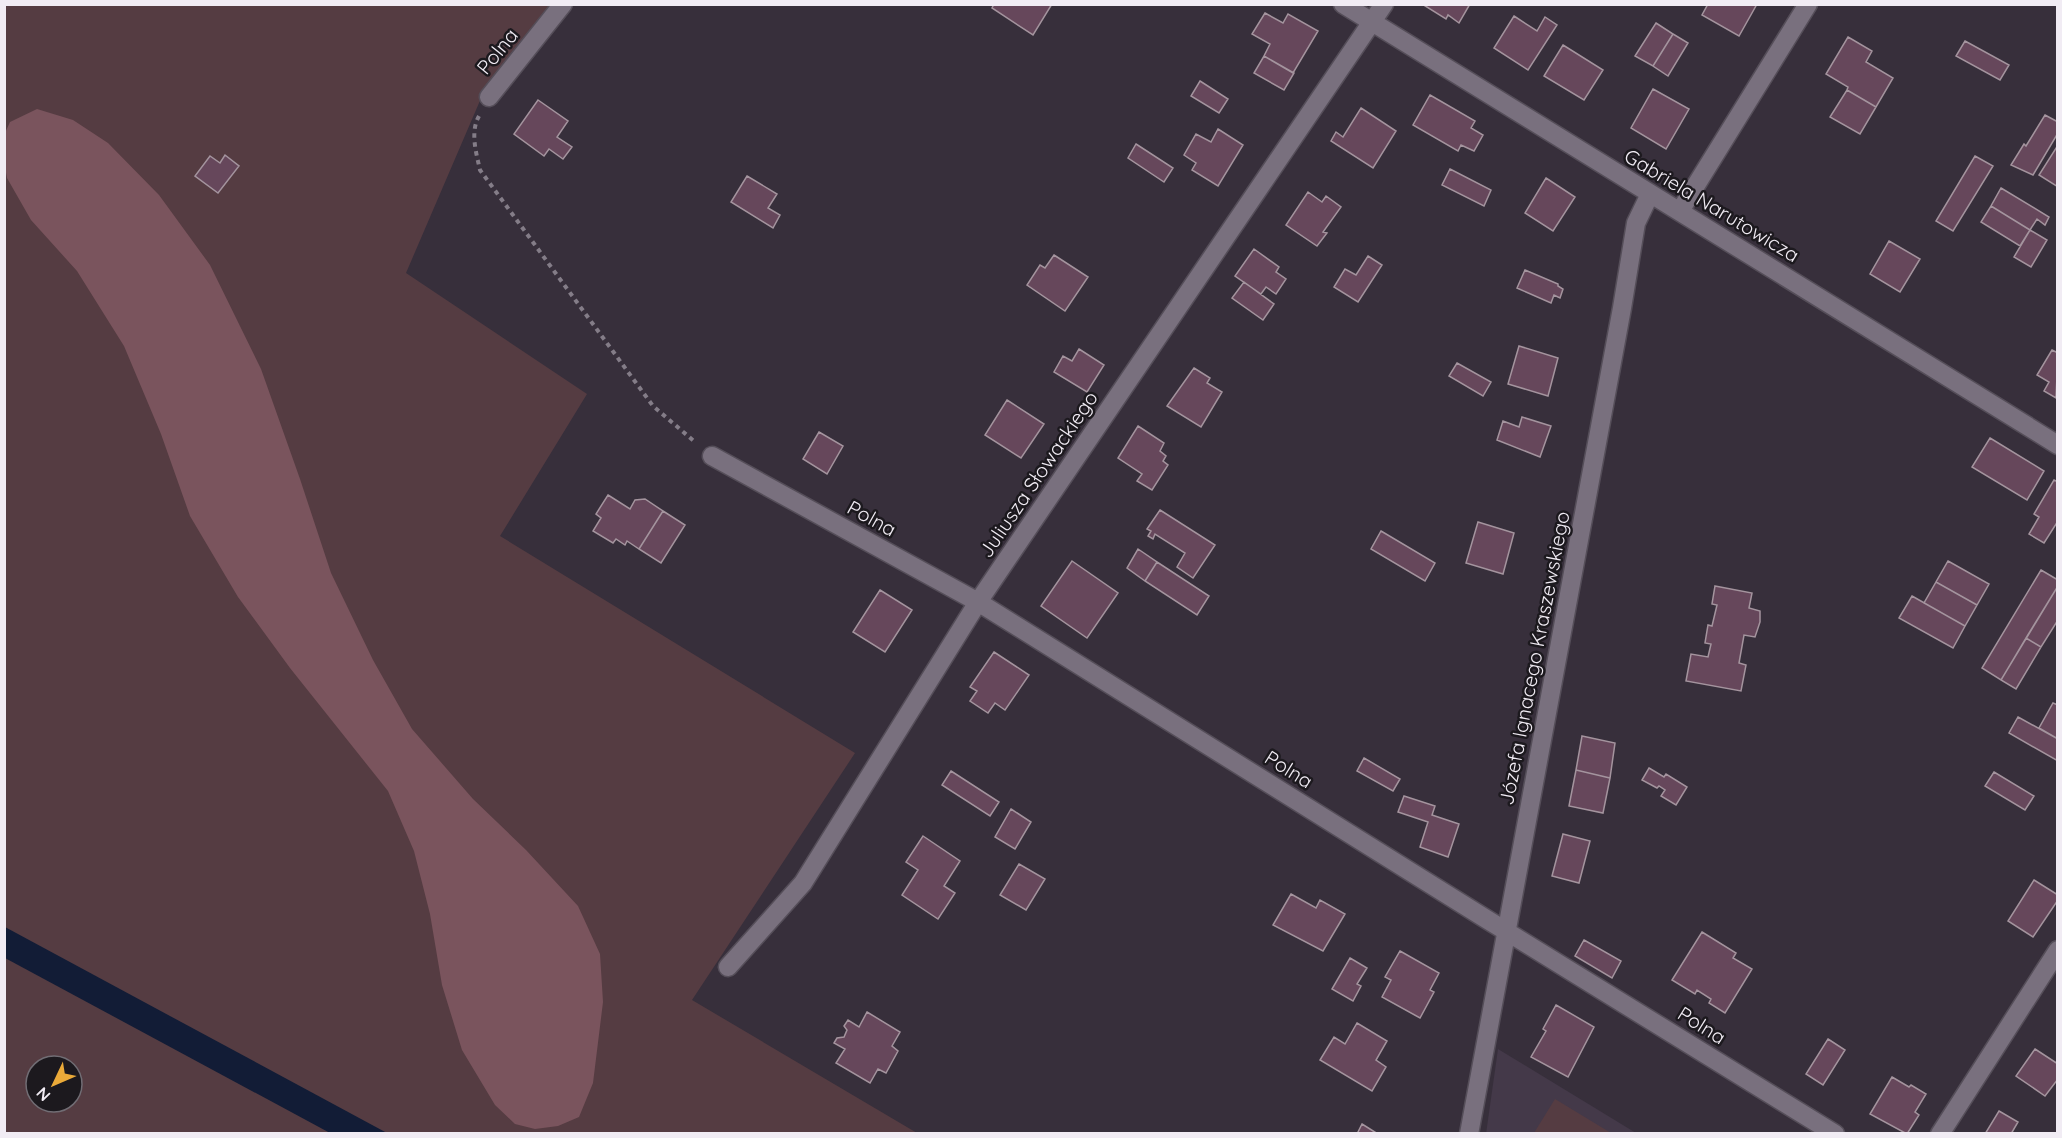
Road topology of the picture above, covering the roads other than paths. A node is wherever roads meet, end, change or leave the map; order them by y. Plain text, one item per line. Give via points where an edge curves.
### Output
1 (563, 4) edge
2 (1343, 4) edge
3 (1384, 4) edge
4 (1808, 4) edge
5 (1372, 22) junction
6 (489, 97) road end
7 (1650, 194) junction
8 (1680, 211) junction
9 (2058, 445) edge
10 (712, 456) road end
11 (978, 602) junction
12 (1506, 931) junction
13 (2058, 950) edge
14 (728, 967) dead end
15 (1469, 1134) edge
16 (1835, 1134) edge
17 (1940, 1134) edge

1 - 6 street, Polna
2 - 5 street, Gabriela Narutowicza
3 - 5 street, Juliusza Słowackiego
4 - 8 street
5 - 7 street, Gabriela Narutowicza
5 - 11 street, Juliusza Słowackiego
7 - 8 street, Gabriela Narutowicza
7 - 12 street, Józefa Ignacego Kraszewskiego via 1636,223
8 - 9 street, Gabriela Narutowicza
10 - 11 street, Polna
11 - 12 street, Polna
11 - 14 street, Juliusza Słowackiego via 803,883
12 - 15 street, Józefa Ignacego Kraszewskiego
12 - 16 street, Polna
13 - 17 street

